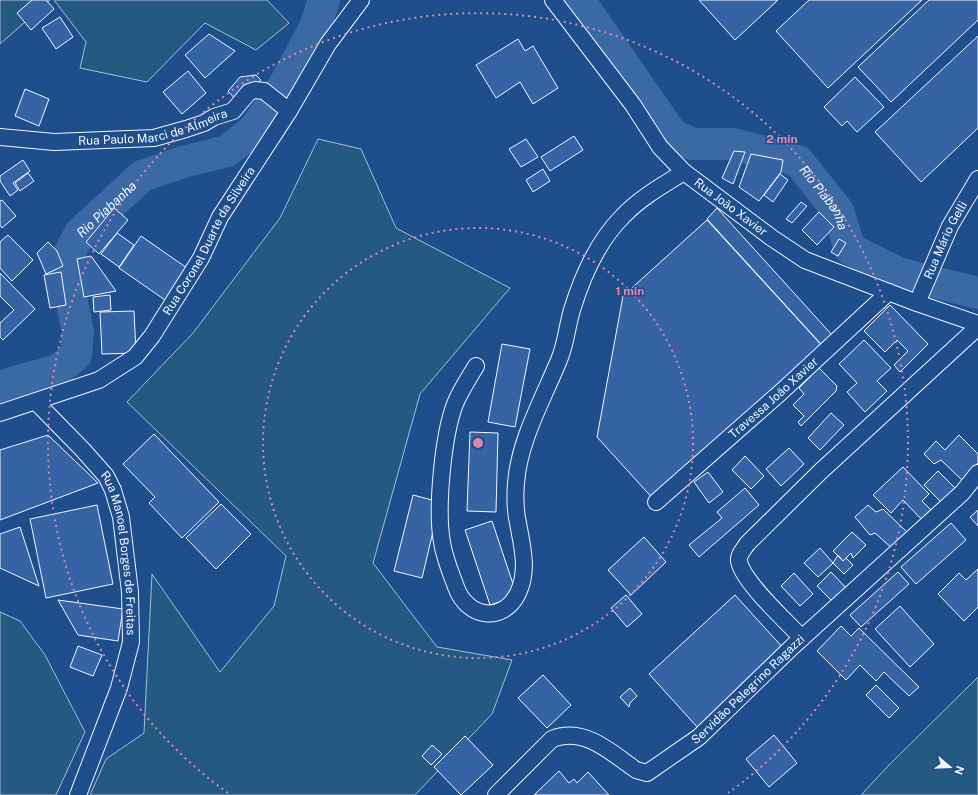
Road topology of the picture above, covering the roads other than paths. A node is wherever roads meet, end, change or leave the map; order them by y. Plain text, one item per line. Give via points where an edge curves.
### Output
1 (362, 0) edge
2 (553, 0) edge
3 (278, 102) junction
4 (0, 137) edge
5 (684, 172) junction
6 (978, 179) edge
7 (889, 292) junction
8 (920, 296) junction
9 (978, 324) edge
10 (978, 328) edge
11 (476, 366) dead end
12 (36, 402) junction
13 (0, 413) edge
14 (978, 473) edge
15 (656, 502) dead end
16 (802, 638) junction
17 (78, 795) edge
18 (496, 795) edge

1 - 3 street, Rua Coronel Duarte da Silveira
2 - 5 street, Rua João Xavier via 633,105 660,146
3 - 4 street, Rua Paulo Marci de Almeira via 260,90 249,92 233,111 154,138 54,142
3 - 12 street, Rua Coronel Duarte da Silveira via 201,258 136,357 100,380
5 - 7 street, Rua João Xavier via 805,260
5 - 11 street via 642,199 622,216 606,236 580,287 571,312 562,354 519,461 516,505 523,547 522,585 511,604 495,614 477,612 458,594 442,542 440,520 448,428 455,403
6 - 8 street, Rua Mário Gelli via 950,226
7 - 8 street, Rua João Xavier
7 - 15 street, Travessa João Xavier
8 - 9 street, Rua João Xavier
10 - 16 street via 821,471 741,553 739,560 743,572
12 - 13 street, Rua Coronel Duarte da Silveira
12 - 17 street, Rua Manoel Borges de Freitas via 106,476 113,490 121,517 130,592 131,642 118,688
14 - 16 street, Servidão Pelegrino Ragazzi via 962,493
16 - 18 street, Servidão Pelegrino Ragazzi via 698,737 647,773 636,770 590,740 563,734 552,739

